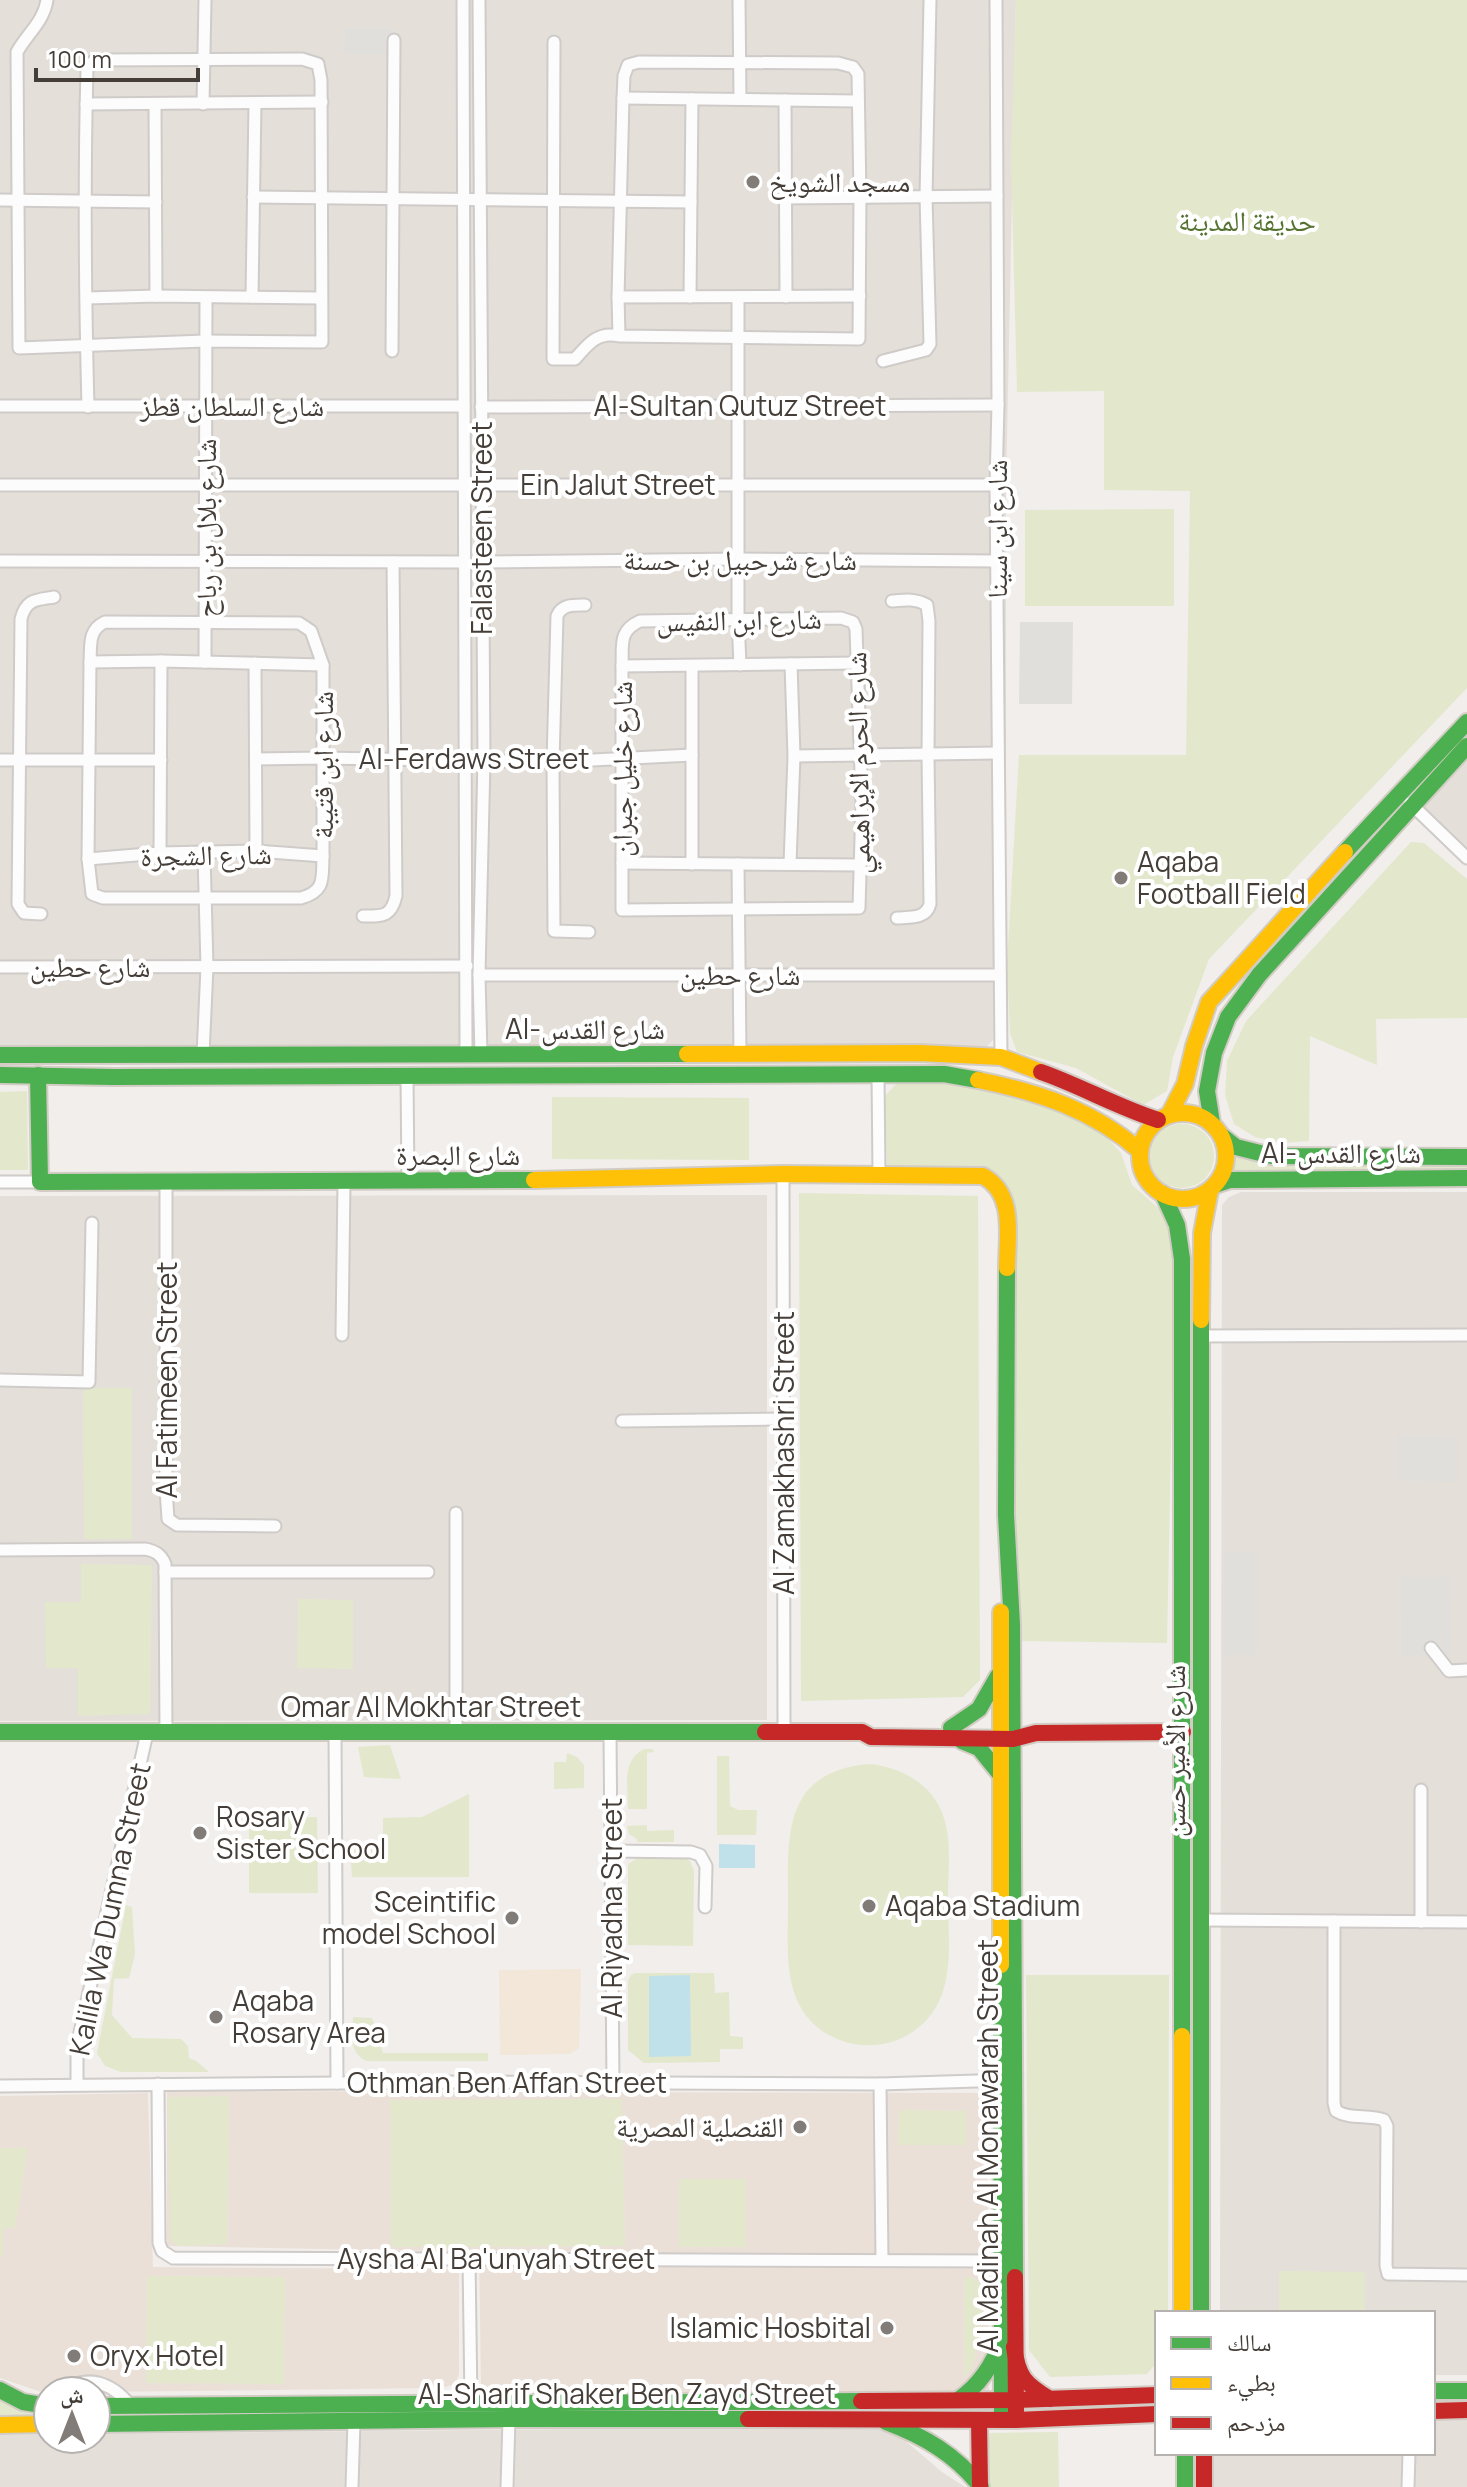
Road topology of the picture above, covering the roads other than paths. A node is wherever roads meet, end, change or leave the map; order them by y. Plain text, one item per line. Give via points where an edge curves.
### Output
1 (47, 0) edge
2 (205, 0) edge
3 (463, 0) edge
4 (479, 0) edge
5 (739, 0) edge
6 (930, 0) edge
7 (996, 0) edge
8 (394, 40) dead end
9 (554, 42) dead end
10 (205, 58) junction
11 (740, 64) junction
12 (623, 98) junction
13 (692, 99) junction
14 (740, 99) junction
15 (785, 100) junction
16 (857, 101) junction
17 (322, 102) junction
18 (255, 103) junction
19 (86, 104) junction
20 (203, 104) junction
21 (155, 105) junction
22 (997, 196) junction
23 (253, 197) junction
24 (860, 197) junction
25 (926, 197) junction
26 (321, 198) junction
27 (785, 198) junction
28 (393, 199) junction
29 (463, 199) junction
30 (0, 200) edge
31 (18, 200) junction
32 (480, 200) junction
33 (554, 200) junction
34 (84, 201) junction
35 (619, 201) junction
36 (156, 202) junction
37 (691, 202) junction
38 (156, 296) junction
39 (860, 296) junction
40 (252, 297) junction
41 (618, 297) junction
42 (690, 297) junction
43 (738, 297) junction
44 (786, 297) junction
45 (87, 298) junction
46 (206, 298) junction
47 (320, 298) junction
48 (619, 336) junction
49 (739, 338) junction
50 (205, 341) junction
51 (86, 346) junction
52 (392, 351) dead end
53 (883, 361) dead end
54 (998, 405) junction
55 (0, 406) edge
56 (206, 406) junction
57 (464, 406) junction
58 (739, 406) junction
59 (88, 407) junction
60 (481, 407) junction
61 (480, 484) junction
62 (0, 485) edge
63 (464, 485) junction
64 (738, 485) junction
65 (996, 485) junction
66 (206, 486) junction
67 (739, 559) junction
68 (0, 561) edge
69 (997, 561) junction
70 (206, 562) junction
71 (393, 562) junction
72 (466, 562) junction
73 (482, 562) junction
74 (54, 597) dead end
75 (892, 601) dead end
76 (585, 605) dead end
77 (738, 619) junction
78 (853, 622) joint
79 (205, 623) junction
80 (626, 629) joint
81 (161, 661) junction
82 (90, 662) junction
83 (205, 662) junction
84 (255, 663) junction
85 (858, 663) junction
86 (791, 664) junction
87 (323, 665) junction
88 (740, 665) junction
89 (622, 666) junction
90 (692, 666) junction
91 (1467, 722) edge
92 (1467, 746) edge
93 (998, 753) junction
94 (692, 755) junction
95 (861, 755) junction
96 (928, 755) junction
97 (794, 756) junction
98 (623, 757) junction
99 (322, 758) junction
100 (256, 759) junction
101 (0, 760) edge
102 (19, 760) junction
103 (90, 760) junction
104 (161, 760) junction
105 (395, 760) junction
106 (484, 760) junction
107 (467, 761) junction
108 (553, 762) junction
109 (1406, 801) junction
110 (256, 851) junction
111 (160, 853) junction
112 (204, 854) junction
113 (323, 856) junction
114 (1467, 858) edge
115 (88, 859) junction
116 (622, 863) junction
117 (692, 864) junction
118 (738, 864) junction
119 (790, 864) junction
120 (860, 865) junction
121 (204, 898) junction
122 (622, 910) joint
123 (738, 910) junction
124 (41, 914) dead end
125 (363, 916) dead end
126 (897, 918) dead end
127 (589, 932) dead end
128 (467, 966) junction
129 (0, 967) edge
130 (207, 967) junction
131 (479, 975) junction
132 (739, 975) junction
133 (1000, 975) junction
134 (611, 1054) junction
135 (740, 1054) junction
136 (0, 1055) edge
137 (203, 1055) junction
138 (321, 1055) junction
139 (347, 1055) junction
140 (474, 1055) junction
141 (641, 1055) junction
142 (1001, 1057) junction
143 (878, 1074) junction
144 (0, 1075) edge
145 (38, 1075) junction
146 (614, 1075) junction
147 (638, 1075) junction
148 (317, 1076) junction
149 (346, 1076) junction
150 (407, 1077) junction
151 (1163, 1117) junction
152 (1217, 1130) junction
153 (1140, 1151) junction
154 (1467, 1157) edge
155 (783, 1174) junction
156 (879, 1174) junction
157 (1467, 1178) edge
158 (408, 1181) junction
159 (0, 1182) edge
160 (40, 1182) junction
161 (166, 1182) junction
162 (344, 1182) junction
163 (1213, 1188) junction
164 (1163, 1194) junction
165 (92, 1223) dead end
166 (342, 1335) dead end
167 (1467, 1335) edge
168 (1200, 1336) junction
169 (0, 1380) edge
170 (782, 1419) junction
171 (622, 1421) dead end
172 (456, 1513) dead end
173 (1006, 1515) junction
174 (275, 1526) dead end
175 (0, 1550) edge
176 (165, 1572) junction
177 (428, 1572) dead end
178 (1202, 1602) junction
179 (1183, 1603) junction
180 (1431, 1648) dead end
181 (1467, 1670) edge
182 (1000, 1671) junction
183 (0, 1732) edge
184 (1183, 1732) junction
185 (147, 1733) junction
186 (166, 1733) junction
187 (335, 1733) junction
188 (456, 1733) junction
189 (610, 1733) junction
190 (784, 1733) junction
191 (952, 1733) junction
192 (1006, 1733) junction
193 (1000, 1774) junction
194 (1421, 1790) dead end
195 (612, 1851) junction
196 (705, 1907) dead end
197 (1203, 1920) junction
198 (1334, 1921) junction
199 (1421, 1922) junction
200 (1467, 1922) edge
201 (1183, 2037) junction
202 (1200, 2037) junction
203 (1007, 2080) junction
204 (337, 2083) junction
205 (77, 2084) junction
206 (158, 2084) junction
207 (613, 2084) junction
208 (880, 2084) junction
209 (0, 2086) edge
210 (469, 2259) junction
211 (882, 2260) junction
212 (1001, 2261) junction
213 (1467, 2275) edge
214 (1182, 2311) edge
215 (1201, 2311) edge
216 (1008, 2344) junction
217 (112, 2387) edge
218 (0, 2390) edge
219 (1435, 2391) edge
220 (1467, 2391) edge
221 (1153, 2392) edge
222 (1050, 2399) junction
223 (958, 2400) junction
224 (1009, 2400) junction
225 (471, 2402) junction
226 (32, 2403) edge
227 (624, 2403) junction
228 (253, 2404) junction
229 (130, 2405) junction
230 (112, 2406) edge
231 (1467, 2410) edge
232 (1435, 2411) edge
233 (1153, 2416) edge
234 (509, 2419) junction
235 (626, 2420) junction
236 (881, 2420) junction
237 (979, 2420) junction
238 (1009, 2420) junction
239 (354, 2421) junction
240 (255, 2423) junction
241 (32, 2424) edge
242 (112, 2424) edge
243 (0, 2425) edge
244 (1185, 2455) edge
245 (1204, 2455) edge
246 (1409, 2455) edge
247 (980, 2486) edge
248 (352, 2487) edge
249 (507, 2487) edge
250 (1185, 2487) edge
251 (1204, 2487) edge
252 (1408, 2487) edge

1 - 31 street via 43,18 17,52
2 - 10 street
3 - 29 street, Falasteen Street
4 - 32 street, Falasteen Street
5 - 11 street
6 - 25 street
7 - 22 street, شارع ابن سينا
8 - 28 street
9 - 33 street
10 - 17 street via 302,59 318,64
10 - 19 street via 95,60 87,68
10 - 20 street
11 - 12 street via 628,65
11 - 14 street
11 - 16 street via 853,67 858,74
12 - 13 street
12 - 35 street
13 - 14 street
13 - 37 street
14 - 15 street
15 - 16 street
15 - 27 street
16 - 24 street
17 - 18 street
17 - 26 street
18 - 20 street
18 - 23 street
19 - 21 street
19 - 34 street
20 - 21 street
21 - 36 street
22 - 25 street
22 - 54 street, شارع ابن سينا
23 - 26 street
23 - 40 street
24 - 25 street
24 - 27 street
24 - 39 street
25 - 53 street via 930,344 926,350
26 - 28 street
26 - 47 street
27 - 44 street
28 - 29 street
28 - 52 street
29 - 32 street
29 - 57 street, Falasteen Street
30 - 31 street
31 - 34 street
31 - 51 street via 19,348
32 - 33 street
32 - 60 street, Falasteen Street
33 - 35 street
33 - 48 street via 553,359 575,359 601,335
34 - 36 street
34 - 45 street
35 - 37 street
35 - 41 street
36 - 38 street
37 - 42 street
38 - 45 street
38 - 46 street
39 - 44 street
39 - 49 street via 859,339
40 - 46 street
40 - 47 street
41 - 42 street
41 - 48 street
42 - 43 street
43 - 44 street
43 - 49 street
45 - 51 street
46 - 50 street, شارع بلال بن رباح
47 - 50 street via 322,342
48 - 49 street
49 - 58 street
50 - 51 street
50 - 56 street, شارع بلال بن رباح
51 - 59 street
54 - 58 street, Al-Sultan Qutuz Street
54 - 65 street, شارع ابن سينا
55 - 59 street, شارع السلطان قطز
56 - 57 street, شارع السلطان قطز
56 - 59 street, شارع السلطان قطز
56 - 66 street, شارع بلال بن رباح
57 - 63 street, Falasteen Street
58 - 60 street, Al-Sultan Qutuz Street
58 - 64 street
60 - 61 street, Falasteen Street
61 - 63 street, Ein Jalut Street
61 - 64 street, Ein Jalut Street
61 - 73 street, Falasteen Street
62 - 66 street, Ein Jalut Street
63 - 66 street, Ein Jalut Street
63 - 72 street, Falasteen Street
64 - 65 street, Ein Jalut Street
64 - 67 street
65 - 69 street, شارع ابن سينا
66 - 70 street, شارع بلال بن رباح
67 - 69 street, شارع شرحبيل بن حسنة
67 - 73 street, شارع شرحبيل بن حسنة
67 - 77 street
68 - 70 street
69 - 93 street, شارع ابن سينا
70 - 71 street
70 - 79 street, شارع بلال بن رباح
71 - 72 street
71 - 105 street
72 - 107 street, Falasteen Street
73 - 106 street, Falasteen Street
74 - 102 street via 31,602 21,619
75 - 96 street via 927,605
76 - 108 street via 570,606 557,616
77 - 78 street, شارع ابن النفيس
77 - 80 street, شارع ابن النفيس via 640,621
77 - 88 street
78 - 85 street, شارع الحرم الإبراهيمي
79 - 82 street, شارع ابن قتيبة via 105,622 92,633
79 - 83 street, شارع بلال بن رباح
79 - 87 street, شارع ابن قتيبة via 299,623 311,631
80 - 89 street, شارع خليل جبران
81 - 82 street
81 - 83 street
81 - 104 street
82 - 103 street
83 - 84 street
84 - 87 street
84 - 100 street
85 - 86 street
85 - 95 street, شارع الحرم الإبراهيمي
86 - 88 street
86 - 97 street
87 - 99 street, شارع ابن قتيبة
88 - 90 street
89 - 90 street
89 - 98 street, شارع خليل جبران
90 - 94 street
91 - 109 main road
92 - 109 main road
93 - 96 street
93 - 133 street, شارع ابن سينا
94 - 98 street, Al-Ferdaws Street
94 - 117 street
95 - 96 street
95 - 97 street
95 - 120 street, شارع الحرم الإبراهيمي
96 - 126 street via 930,904 925,915
97 - 119 street
98 - 108 street, Al-Ferdaws Street
98 - 116 street, شارع خليل جبران
99 - 100 street, Al-Ferdaws Street
99 - 105 street, Al-Ferdaws Street
99 - 113 street, شارع ابن قتيبة
100 - 110 street
101 - 102 street
102 - 103 street
102 - 124 street via 18,904 24,913
103 - 104 street
103 - 115 street
104 - 111 street
105 - 107 street, Al-Ferdaws Street
105 - 125 street via 396,896 388,912
106 - 107 street, Al-Ferdaws Street
106 - 108 street, Al-Ferdaws Street
106 - 131 street, Falasteen Street
107 - 128 street, Falasteen Street
108 - 127 street via 554,931
109 - 114 street
109 - 151 main road via 1286,915 1209,1002 1185,1084
109 - 152 main road via 1228,1017 1207,1091
110 - 112 street, شارع الشجرة
110 - 113 street, شارع الشجرة
111 - 112 street, شارع الشجرة
111 - 115 street, شارع الشجرة
112 - 121 street
113 - 121 street, شارع ابن قتيبة via 322,884 309,896
115 - 121 street, شارع ابن قتيبة via 89,887 103,898
116 - 117 street
116 - 122 street, شارع خليل جبران
117 - 118 street
118 - 119 street
118 - 123 street
119 - 120 street
120 - 123 street, شارع الحرم الإبراهيمي via 859,908
121 - 130 street
122 - 123 street, شارع الحرم الإبراهيمي
123 - 132 street
128 - 130 street, شارع حطين
128 - 140 street, Falasteen Street
129 - 130 street, شارع حطين
130 - 137 street
131 - 132 street, شارع حطين
131 - 140 street, Falasteen Street
132 - 133 street, شارع حطين
132 - 135 street
133 - 142 street, شارع ابن سينا
134 - 140 main road, Al-شارع القدس
134 - 141 main road, Al-شارع القدس
134 - 146 main road via 620,1064
135 - 141 main road, Al-شارع القدس
135 - 142 main road, Al-شارع القدس
136 - 137 main road, Al-شارع القدس
137 - 138 main road, Al-شارع القدس
138 - 139 main road, Al-شارع القدس
138 - 148 main road via 326,1068
139 - 140 main road, Al-شارع القدس
139 - 149 main road via 340,1066
141 - 147 main road via 631,1065
142 - 151 main road, Al-شارع القدس via 1129,1111
143 - 147 main road, Al-شارع القدس
143 - 153 main road, Al-شارع القدس via 944,1074 997,1083 1073,1108
143 - 156 street
144 - 145 main road, Al-شارع القدس
145 - 148 main road, Al-شارع القدس
145 - 160 main road
146 - 147 main road, Al-شارع القدس
146 - 150 main road, Al-شارع القدس
148 - 149 main road, Al-شارع القدس
149 - 150 main road, Al-شارع القدس
150 - 158 street
151 - 152 main road via 1196,1114
151 - 153 main road via 1143,1139
152 - 154 main road, Al-شارع القدس via 1236,1147 1272,1156
152 - 163 main road via 1226,1162
153 - 164 main road via 1147,1181
155 - 156 main road, شارع البصرة
155 - 158 main road, شارع البصرة
155 - 170 street, Al Zamakhashri Street
156 - 173 main road, شارع البصرة via 983,1176 1001,1191 1007,1211
157 - 163 main road, Al-شارع القدس via 1230,1180
158 - 162 main road, شارع البصرة
159 - 160 street
160 - 161 main road, شارع البصرة
161 - 162 main road, شارع البصرة
161 - 174 street, Al Fatimeen Street via 168,1519 177,1525
162 - 166 street
163 - 164 main road via 1188,1199
163 - 168 main road, شارع الأمير حسن via 1202,1227
164 - 179 main road, شارع الأمير حسن via 1177,1225 1182,1259
165 - 169 street via 89,1382
167 - 168 street
168 - 178 main road, شارع الأمير حسن
170 - 171 street
170 - 190 street, Al Zamakhashri Street
172 - 188 street
173 - 182 main road
173 - 192 main road via 1011,1585
175 - 176 street via 145,1549 163,1558
176 - 177 street
176 - 186 street
178 - 179 main road
178 - 197 main road, شارع الأمير حسن
179 - 184 main road, شارع الأمير حسن
180 - 181 street via 1449,1671
182 - 191 main road via 979,1709
182 - 192 main road
183 - 185 main road, Omar Al Mokhtar Street
184 - 192 main road, Omar Al Mokhtar Street via 1036,1733 1024,1738
184 - 201 main road, شارع الأمير حسن
185 - 186 main road, Omar Al Mokhtar Street
185 - 205 street, Kalila Wa Dumna Street via 77,2046
186 - 187 main road, Omar Al Mokhtar Street
187 - 188 main road, Omar Al Mokhtar Street
187 - 204 street
188 - 189 main road, Omar Al Mokhtar Street
189 - 190 main road, Omar Al Mokhtar Street
189 - 195 street, Al Riyadha Street
190 - 191 main road, Omar Al Mokhtar Street
191 - 192 main road, Omar Al Mokhtar Street
191 - 193 main road via 979,1748
192 - 193 main road, Al Madinah Al Monawarah Street
192 - 203 main road, Al Madinah Al Monawarah Street
193 - 203 main road, Al Madinah Al Monawarah Street
194 - 199 street
195 - 196 street via 700,1855 706,1866
195 - 207 street, Al Riyadha Street
197 - 198 street
197 - 202 main road, شارع الأمير حسن
198 - 199 street
198 - 213 street via 1334,2103 1345,2117 1376,2117 1387,2126 1388,2274
199 - 200 street
201 - 202 main road
201 - 214 main road, شارع الأمير حسن
202 - 215 main road, شارع الأمير حسن
203 - 208 street, Othman Ben Affan Street
203 - 212 main road, Al Madinah Al Monawarah Street
203 - 216 main road, Al Madinah Al Monawarah Street
204 - 206 street, Othman Ben Affan Street
204 - 207 street, Othman Ben Affan Street
205 - 206 street, Othman Ben Affan Street
205 - 209 street, Othman Ben Affan Street
206 - 210 street, Aysha Al Ba'unyah Street via 159,2243 173,2258
207 - 208 street, Othman Ben Affan Street
208 - 211 street
210 - 211 street, Aysha Al Ba'unyah Street
210 - 225 street
211 - 212 street, Aysha Al Ba'unyah Street
212 - 216 main road, Al Madinah Al Monawarah Street
216 - 222 main road via 1027,2385
216 - 223 main road via 974,2390
216 - 224 main road, Al Madinah Al Monawarah Street
217 - 229 street
218 - 226 main road
219 - 220 main road
221 - 222 main road, Al-Sharif Shaker Ben Zayd Street
222 - 224 main road, Al-Sharif Shaker Ben Zayd Street
223 - 224 main road, Al-Sharif Shaker Ben Zayd Street
223 - 227 main road, Al-Sharif Shaker Ben Zayd Street
224 - 238 main road, Al Madinah Al Monawarah Street
225 - 227 main road, Al-Sharif Shaker Ben Zayd Street
225 - 228 main road, Al-Sharif Shaker Ben Zayd Street
227 - 235 main road
228 - 229 main road, Al-Sharif Shaker Ben Zayd Street
228 - 240 main road
229 - 230 main road, Al-Sharif Shaker Ben Zayd Street
231 - 232 main road
233 - 238 main road, Al-Sharif Shaker Ben Zayd Street
234 - 235 main road, Al-Sharif Shaker Ben Zayd Street
234 - 239 main road, Al-Sharif Shaker Ben Zayd Street
234 - 249 street
235 - 236 main road, Al-Sharif Shaker Ben Zayd Street
236 - 237 main road, Al-Sharif Shaker Ben Zayd Street
236 - 247 main road via 938,2444
237 - 238 main road, Al-Sharif Shaker Ben Zayd Street
237 - 247 main road
239 - 240 main road, Al-Sharif Shaker Ben Zayd Street
239 - 248 street
240 - 242 main road, Al-Sharif Shaker Ben Zayd Street
241 - 243 main road
244 - 250 main road
245 - 251 main road
246 - 252 street

